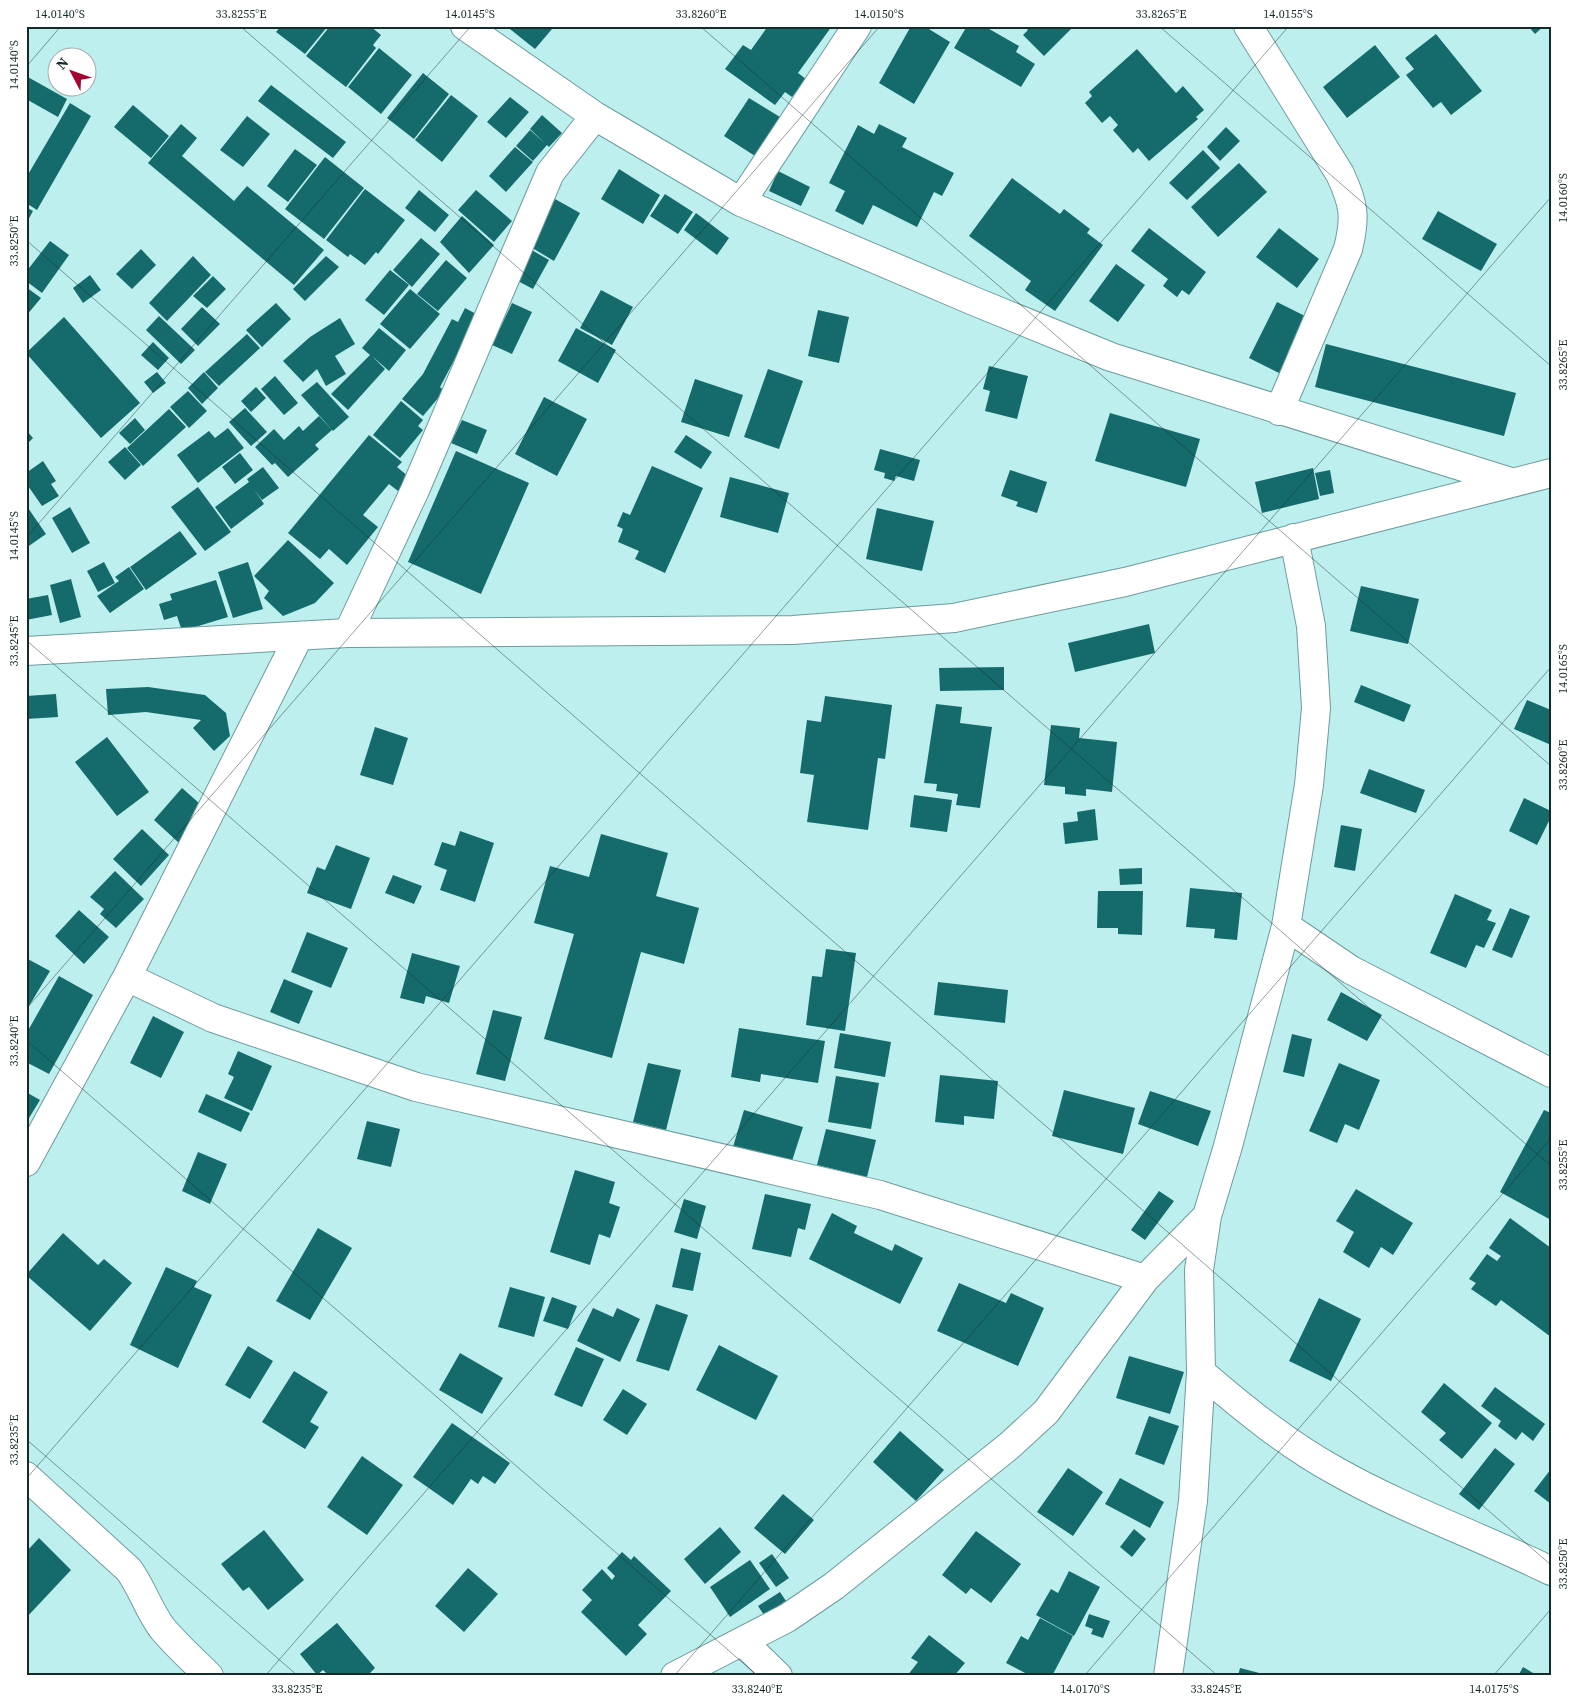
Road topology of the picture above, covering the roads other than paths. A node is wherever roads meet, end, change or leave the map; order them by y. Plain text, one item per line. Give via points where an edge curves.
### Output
1 (465, 26) edge
2 (857, 26) edge
3 (1248, 26) edge
4 (595, 116) junction
5 (741, 202) junction
6 (1279, 411) junction
7 (1551, 472) edge
8 (1511, 482) junction
9 (1294, 538) junction
10 (348, 633) junction
11 (299, 636) junction
12 (26, 651) edge
13 (1286, 926) junction
14 (127, 977) junction
15 (1551, 1073) edge
16 (26, 1162) edge
17 (1207, 1216) junction
18 (1145, 1279) junction
19 (1201, 1372) junction
20 (26, 1476) edge
21 (1551, 1571) edge
22 (743, 1642) junction
23 (209, 1676) edge
24 (675, 1676) edge
25 (778, 1676) edge
26 (1168, 1676) edge

1 - 4 street
2 - 5 street
3 - 6 street via 1352,198 1354,224 1348,249
4 - 5 street
4 - 10 street via 550,174 415,490
5 - 6 street via 1111,357
6 - 8 street
7 - 8 street
8 - 9 street
9 - 10 street via 1125,582 954,618 793,630
9 - 13 street via 1311,626 1316,708 1309,785
10 - 11 street
11 - 12 street
11 - 14 street
13 - 15 street via 1351,970
13 - 17 street
14 - 16 street
14 - 18 street via 213,1018 416,1088 880,1195
17 - 18 street
17 - 19 street via 1198,1270
18 - 22 street via 1046,1412 1009,1446 834,1586 787,1618
19 - 21 street via 1254,1418 1335,1471
19 - 26 street via 1193,1501
20 - 23 street via 129,1570 163,1628
22 - 24 street
22 - 25 street

